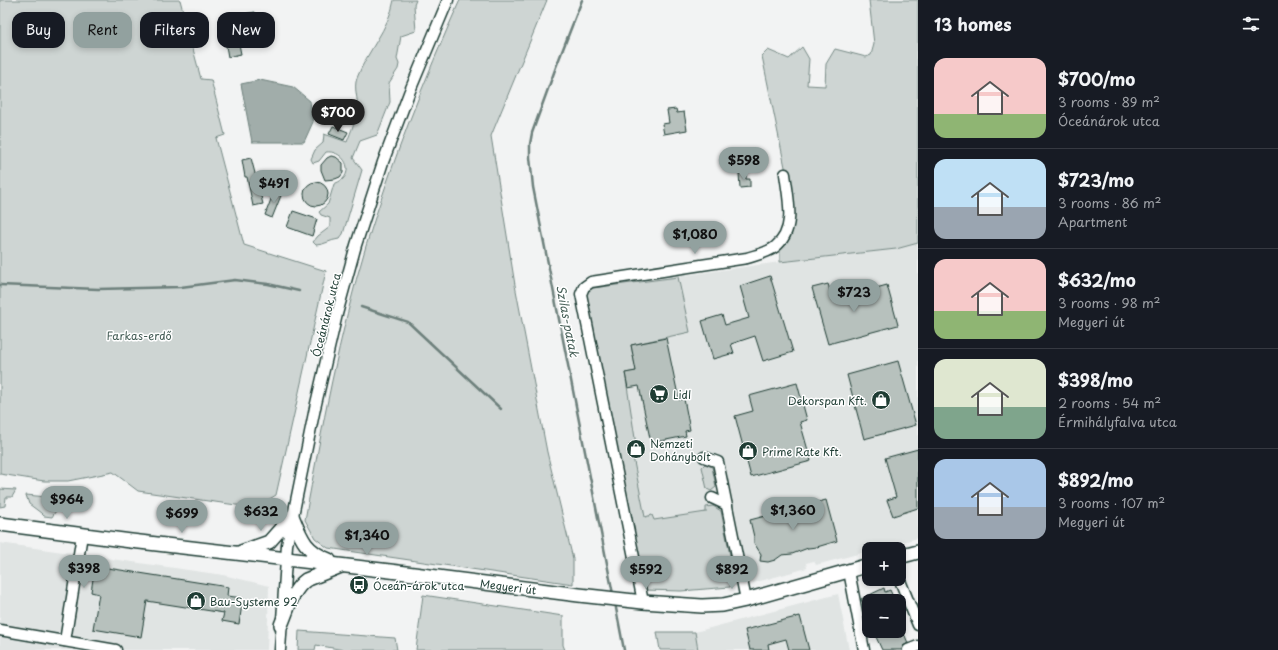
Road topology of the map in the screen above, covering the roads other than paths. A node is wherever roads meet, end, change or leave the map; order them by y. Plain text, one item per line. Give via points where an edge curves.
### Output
1 (448, 0) edge
2 (785, 174) dead end
3 (704, 457) dead end
4 (712, 498) dead end
5 (727, 505) junction
6 (292, 516) junction
7 (0, 524) edge
8 (82, 535) junction
9 (230, 552) junction
10 (918, 552) edge
11 (906, 555) edge
12 (285, 559) junction
13 (342, 565) junction
14 (862, 567) edge
15 (849, 571) junction
16 (902, 586) edge
17 (746, 600) junction
18 (638, 602) junction
19 (281, 625) junction
20 (918, 625) edge
21 (0, 630) edge
22 (65, 641) junction
23 (918, 646) edge
24 (116, 650) edge
25 (280, 650) edge
26 (864, 650) edge
27 (908, 650) edge

1 - 6 street, Óceánárok utca via 383,162 356,245 337,314
2 - 18 street via 789,225 783,239 770,250 747,258 591,282 582,291 580,297
3 - 5 street via 718,462
4 - 5 street
5 - 17 street
6 - 9 main road via 269,542 243,552
6 - 12 street, Óceánárok utca
6 - 13 main road via 304,543 310,550
7 - 8 main road, Megyeri út
8 - 9 main road, Megyeri út
8 - 22 street
9 - 12 main road, Megyeri út
10 - 11 main road
12 - 13 main road, Megyeri út
12 - 19 street, Óceánárok utca
13 - 18 main road, Megyeri út
13 - 19 main road via 302,583 297,588
14 - 15 main road, Megyeri út
15 - 17 main road, Megyeri út
15 - 26 street
16 - 20 street
17 - 18 main road, Megyeri út via 702,606
19 - 25 street, Óceánárok utca
21 - 22 street
22 - 24 street
23 - 27 street

